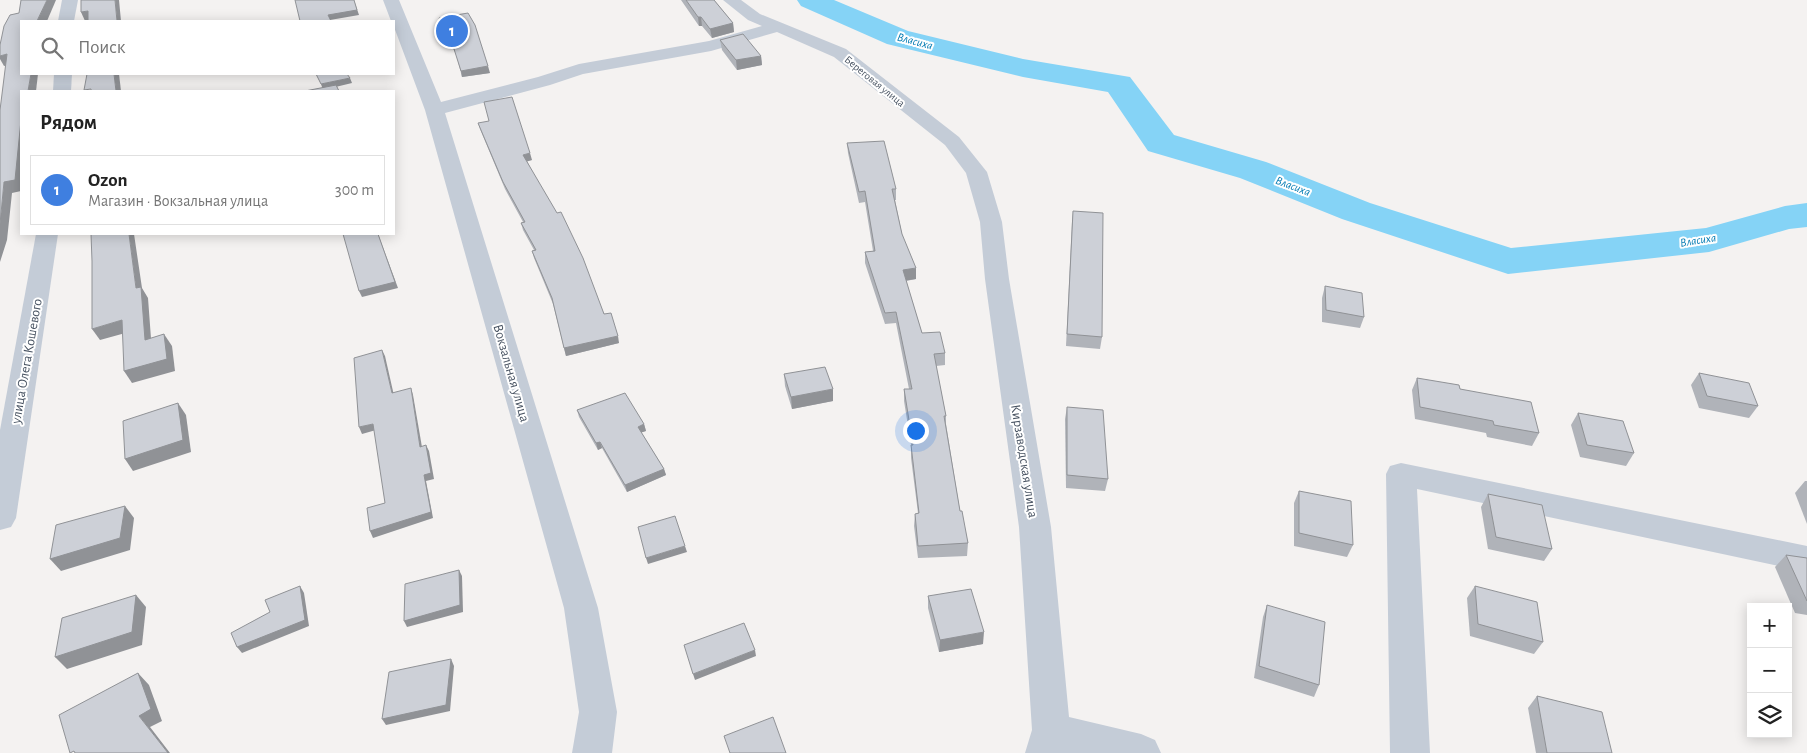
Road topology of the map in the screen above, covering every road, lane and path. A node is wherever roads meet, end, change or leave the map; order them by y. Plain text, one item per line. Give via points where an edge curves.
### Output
1 (70, 0) edge
2 (391, 0) edge
3 (731, 0) edge
4 (66, 20) edge
5 (778, 27) junction
6 (63, 75) edge
7 (62, 90) edge
8 (435, 110) junction
9 (976, 172) joint
10 (48, 235) edge
11 (0, 518) edge
12 (1807, 559) edge
13 (1048, 742) edge
14 (592, 753) edge
15 (1140, 753) edge
16 (1410, 753) edge

1 - 4 street
2 - 8 street, Вокзальная улица
3 - 5 street, Береговая улица via 754,17
5 - 8 street via 711,46 579,69 544,82
5 - 9 street, Береговая улица via 840,53 952,140
6 - 7 street
8 - 14 street, Вокзальная улица via 581,608 598,712
9 - 13 street, Кирзаводская улица via 991,222 1035,527
10 - 11 street, улица Олега Кошевого
12 - 16 street via 1401,474
13 - 15 street

